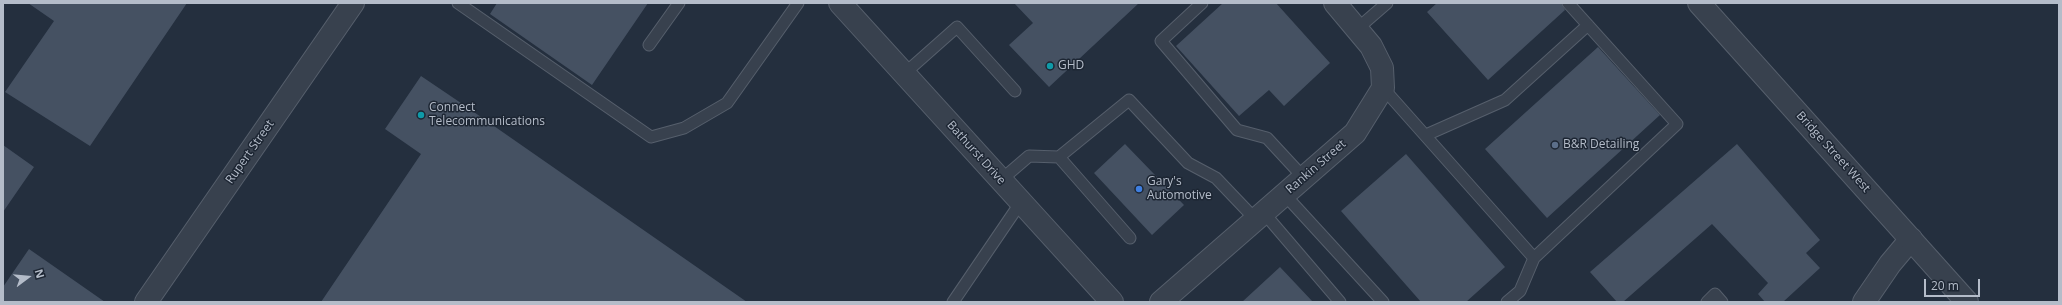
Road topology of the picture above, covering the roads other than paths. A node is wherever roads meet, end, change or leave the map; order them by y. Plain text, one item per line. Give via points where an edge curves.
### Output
1 (353, 3) edge
2 (458, 3) edge
3 (679, 3) edge
4 (784, 3) edge
5 (840, 3) edge
6 (1202, 3) edge
7 (1387, 3) edge
8 (1568, 3) edge
9 (1699, 3) edge
10 (1337, 4) edge
11 (796, 7) edge
12 (1588, 25) junction
13 (1357, 29) junction
14 (649, 45) dead end
15 (904, 74) junction
16 (1383, 88) junction
17 (1015, 91) dead end
18 (1426, 135) junction
19 (1059, 157) junction
20 (1304, 178) junction
21 (1001, 180) junction
22 (1285, 195) junction
23 (1021, 202) junction
24 (1260, 216) junction
25 (1130, 238) dead end
26 (1911, 239) junction
27 (1534, 258) junction
28 (146, 302) edge
29 (953, 302) edge
30 (1112, 302) edge
31 (1161, 302) edge
32 (1340, 302) edge
33 (1383, 302) edge
34 (1507, 302) edge
35 (1707, 302) edge
36 (1722, 302) edge
37 (1864, 302) edge
38 (1967, 302) edge

1 - 28 street, Rupert Street
2 - 11 lane via 651,137 684,128 727,103
3 - 14 lane
4 - 11 lane
5 - 15 street, Bathurst Drive
6 - 20 lane via 1161,41 1237,130 1267,138
7 - 13 lane
8 - 12 lane
9 - 26 street, Bridge Street West
10 - 13 street
12 - 18 lane via 1504,100
12 - 27 lane via 1677,124
13 - 16 street via 1371,46 1382,68
15 - 17 lane via 957,27
15 - 21 street, Bathurst Drive
16 - 18 lane
16 - 20 street, Rankin Street via 1355,134
18 - 27 lane
19 - 21 lane via 1029,156
19 - 24 lane via 1129,100 1188,162 1216,178
19 - 25 lane
20 - 22 street, Rankin Street
21 - 23 street, Bathurst Drive
22 - 24 street, Rankin Street
22 - 33 lane
23 - 29 lane
23 - 30 street, Bathurst Drive
24 - 31 street, Rankin Street
24 - 32 lane
26 - 37 street
26 - 38 street, Bridge Street West
27 - 34 lane via 1520,291
35 - 36 lane via 1715,294

